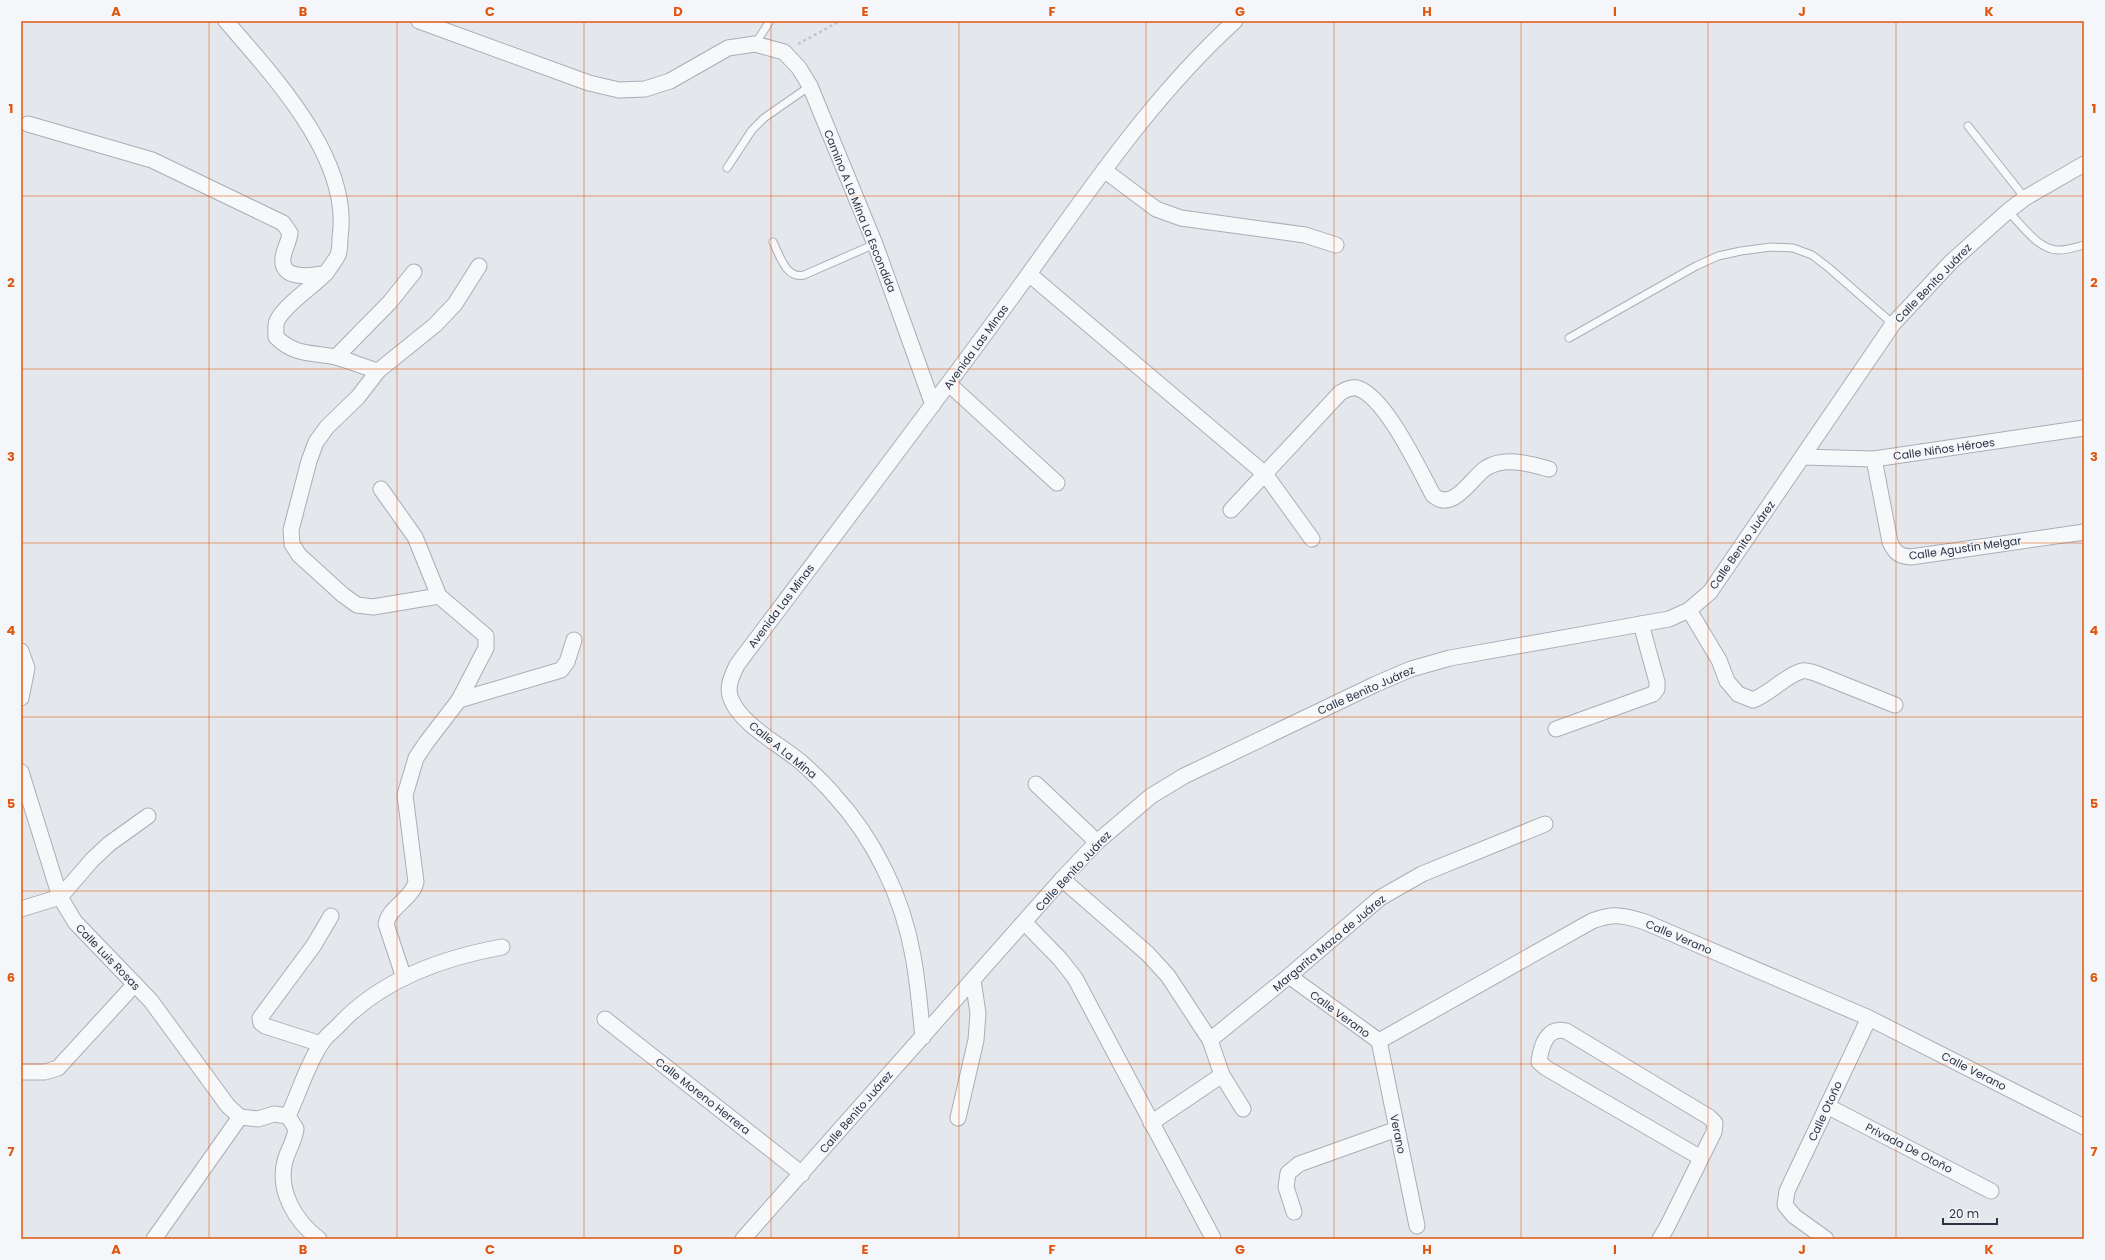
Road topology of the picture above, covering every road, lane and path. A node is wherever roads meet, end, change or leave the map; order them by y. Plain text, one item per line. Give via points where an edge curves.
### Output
1 (226, 21) edge
2 (419, 21) edge
3 (770, 21) edge
4 (840, 21) edge
5 (1235, 21) edge
6 (755, 44) junction
7 (784, 52) junction
8 (810, 86) junction
9 (28, 124) dead end
10 (1968, 126) dead end
11 (2084, 164) edge
12 (727, 168) dead end
13 (1104, 170) junction
14 (2025, 198) junction
15 (2008, 211) junction
16 (773, 242) dead end
17 (875, 244) junction
18 (1336, 245) dead end
19 (2084, 245) edge
20 (479, 266) dead end
21 (414, 272) dead end
22 (326, 273) junction
23 (1029, 274) junction
24 (1893, 324) junction
25 (1569, 338) dead end
26 (336, 357) junction
27 (378, 371) junction
28 (948, 384) junction
29 (933, 405) junction
30 (2084, 428) edge
31 (1803, 457) junction
32 (1874, 459) junction
33 (1549, 469) dead end
34 (1265, 474) junction
35 (1057, 483) dead end
36 (381, 489) dead end
37 (1231, 510) dead end
38 (2084, 532) edge
39 (1312, 538) dead end
40 (439, 596) junction
41 (1689, 610) junction
42 (1641, 624) junction
43 (574, 640) dead end
44 (21, 651) edge
45 (729, 682) joint
46 (21, 698) edge
47 (459, 700) junction
48 (1895, 705) dead end
49 (1556, 729) dead end
50 (21, 772) edge
51 (1036, 784) dead end
52 (148, 816) dead end
53 (1545, 824) dead end
54 (1097, 842) junction
55 (1062, 879) junction
56 (60, 897) junction
57 (21, 909) edge
58 (331, 916) dead end
59 (1025, 923) junction
60 (502, 947) dead end
61 (1289, 976) junction
62 (404, 978) junction
63 (973, 980) junction
64 (135, 984) junction
65 (605, 1018) dead end
66 (1869, 1018) junction
67 (923, 1037) junction
68 (1210, 1040) junction
69 (1379, 1041) junction
70 (321, 1044) junction
71 (21, 1072) edge
72 (1222, 1075) junction
73 (1827, 1106) junction
74 (1243, 1109) dead end
75 (288, 1116) junction
76 (240, 1118) junction
77 (958, 1118) dead end
78 (1151, 1123) junction
79 (2084, 1127) edge
80 (1397, 1129) junction
81 (1702, 1158) junction
82 (802, 1174) junction
83 (1991, 1191) dead end
84 (1294, 1212) dead end
85 (1417, 1226) dead end
86 (1213, 1238) dead end
87 (154, 1239) edge
88 (319, 1239) edge
89 (743, 1239) edge
90 (1660, 1239) edge
91 (1826, 1239) edge

1 - 22 street via 282,88 306,122 338,187 343,220 338,254
2 - 6 street via 589,82 619,90 645,89 670,81 728,48
3 - 6 lane
4 - 7 path
5 - 13 street, Avenida Las Minas via 1177,77
6 - 7 street
7 - 8 street, Camino A La Mina La Escondida via 799,68
8 - 12 lane via 764,118 752,130
8 - 17 street, Camino A La Mina La Escondida
9 - 22 street via 152,160 283,223 290,233 283,258 284,267 291,273 302,276
10 - 14 lane
11 - 14 street, Calle Benito Juárez
13 - 18 street via 1156,209 1181,218 1305,235
13 - 23 street, Avenida Las Minas
14 - 15 street, Calle Benito Juárez
15 - 19 lane via 2048,248 2067,250
15 - 24 street, Calle Benito Juárez via 1951,262
16 - 17 lane via 787,269 798,277
17 - 29 street, Camino A La Mina La Escondida
20 - 27 street via 456,304 435,325
21 - 26 street via 390,302
22 - 26 street via 286,308 276,322 276,337 286,346 302,352
23 - 28 street, Avenida Las Minas
23 - 34 street
24 - 25 lane via 1812,256 1793,248 1771,247 1718,256
24 - 31 street, Calle Benito Juárez
26 - 27 street
27 - 40 street via 316,442 291,530 292,544 299,555 343,595 357,604 373,606
28 - 29 street, Avenida Las Minas
28 - 35 street
29 - 45 street, Avenida Las Minas via 736,665
30 - 32 street, Calle Niños Héroes
31 - 32 street, Calle Niños Héroes
31 - 41 street, Calle Benito Juárez via 1710,592
32 - 38 street, Calle Agustín Melgar via 1890,542 1894,551 1902,556 1911,557
33 - 34 street via 1529,463 1506,462 1487,468 1454,498 1447,501 1439,500 1433,495 1393,422 1381,407 1356,388 1340,393
34 - 37 street
34 - 39 street
36 - 40 street via 415,537
40 - 47 street via 483,631 488,642
41 - 42 street, Calle Benito Juárez via 1668,619
41 - 48 street via 1719,660 1727,681 1738,694 1753,700 1766,696 1789,677 1803,671 1815,673
42 - 49 street via 1657,682 1657,689 1653,694
42 - 54 street, Calle Benito Juárez via 1450,658 1412,669 1184,776 1151,796
43 - 47 street via 567,662 561,670
44 - 46 street via 27,668
45 - 67 street, Calle A La Mina via 730,698 739,714 802,763 835,795 884,867 903,915 913,955
47 - 62 street via 416,758 405,795 416,882 413,889 389,916 386,924
50 - 56 street, Calle Luis Rosas
51 - 54 street
52 - 56 street via 103,850
53 - 61 street, Margarita Maza de Juárez via 1422,874 1380,898
54 - 55 street, Calle Benito Juárez
55 - 59 street, Calle Benito Juárez
55 - 68 street via 1148,954 1168,976
56 - 57 street
56 - 64 street, Calle Luis Rosas via 75,922
58 - 70 street via 314,946 260,1018 265,1026
59 - 63 street, Calle Benito Juárez
59 - 78 street via 1075,978
60 - 62 street via 464,954
61 - 68 street, Margarita Maza de Juárez
61 - 69 street, Calle Verano
62 - 70 street via 371,995
63 - 67 street, Calle Benito Juárez
63 - 77 street via 978,1014 976,1040
64 - 71 street via 58,1068 45,1072
64 - 76 street, Calle Luis Rosas via 151,1001 228,1106
65 - 82 street, Calle Moreno Herrera
66 - 69 street, Calle Verano via 1645,922 1626,916 1608,915 1592,921
66 - 73 street, Calle Otoño
66 - 79 street, Calle Verano
67 - 82 street, Calle Benito Juárez
68 - 72 street
69 - 80 street, Verano
70 - 75 street
72 - 74 street
72 - 78 street
73 - 83 street, Privada De Otoño
73 - 91 street, Calle Otoño via 1787,1191 1785,1205 1794,1216
75 - 76 street via 274,1114 258,1119
75 - 88 street via 296,1129 294,1142 285,1161 284,1185 291,1209 306,1230
76 - 87 street
78 - 86 street
80 - 84 street via 1299,1164 1288,1173 1286,1186
80 - 85 street, Verano
81 - 81 street via 1714,1132 1715,1123 1709,1117 1566,1031 1559,1029 1547,1036 1540,1051 1539,1062 1546,1068
81 - 90 street
82 - 89 street, Calle Benito Juárez

